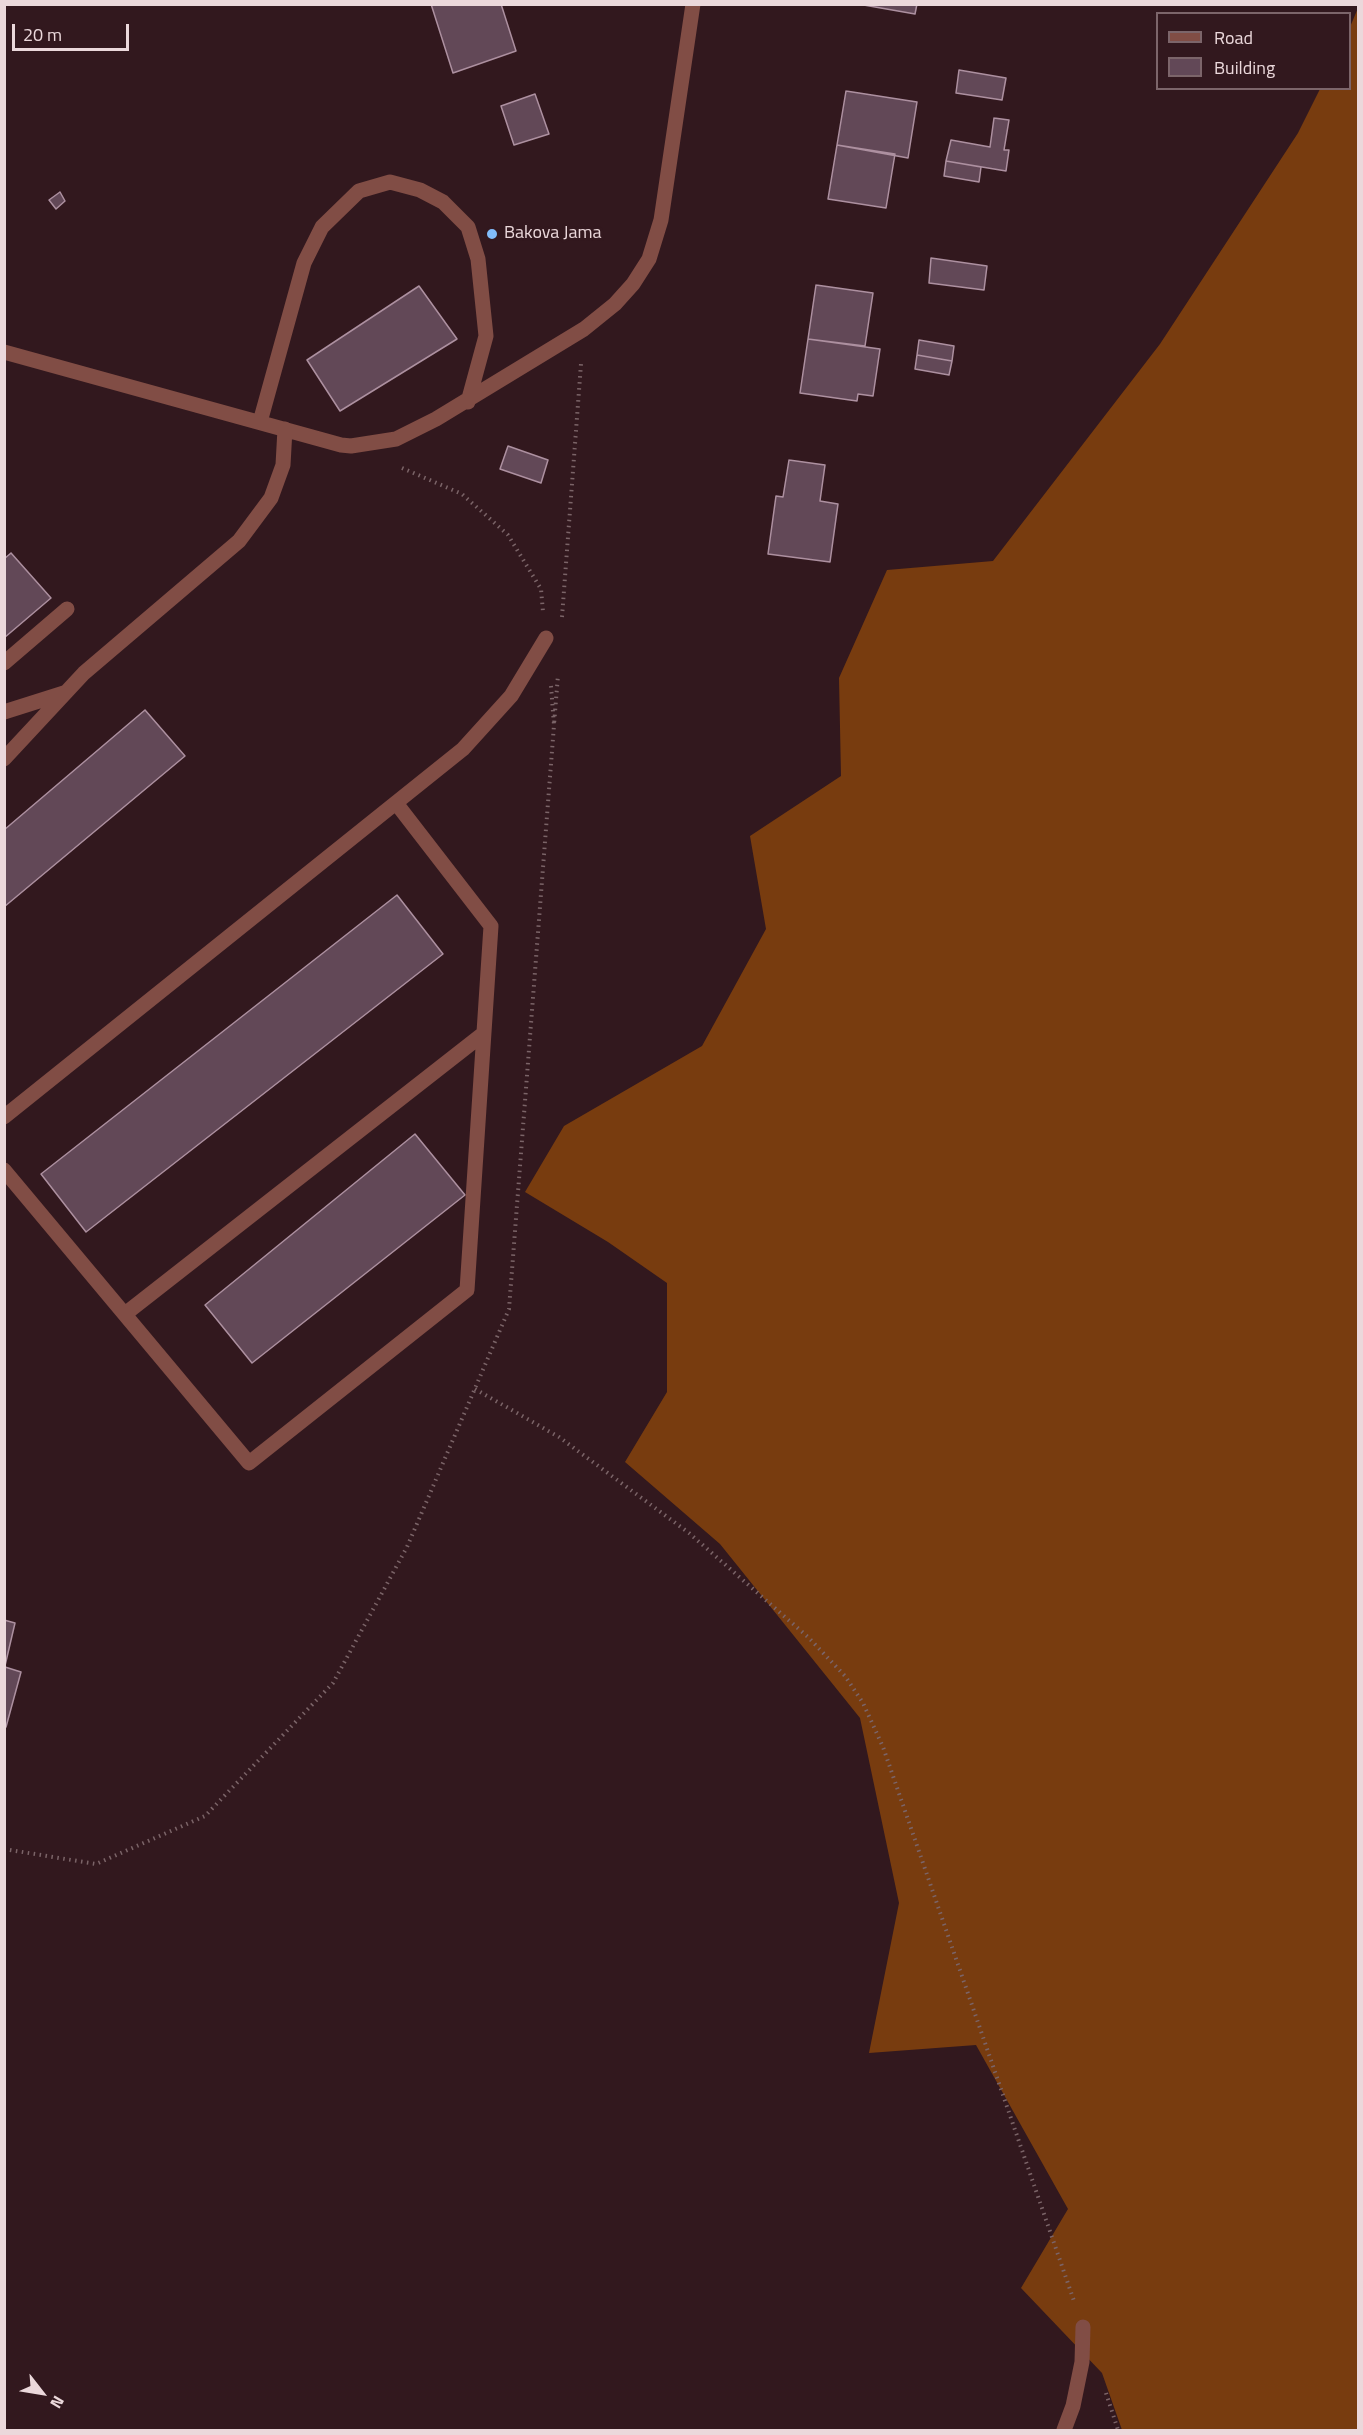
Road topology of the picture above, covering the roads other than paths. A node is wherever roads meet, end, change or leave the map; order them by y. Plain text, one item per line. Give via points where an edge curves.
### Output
1 (693, 4) edge
2 (4, 352) edge
3 (468, 402) junction
4 (260, 422) junction
5 (285, 429) junction
6 (67, 609) dead end
7 (546, 638) road end
8 (4, 663) edge
9 (65, 693) junction
10 (4, 712) edge
11 (4, 759) edge
12 (396, 803) junction
13 (483, 1034) junction
14 (4, 1118) edge
15 (4, 1170) edge
16 (125, 1314) junction
17 (1083, 2326) road end
18 (1064, 2430) edge

1 - 3 street via 661,220 649,260 615,304 584,329
2 - 4 street
3 - 4 street via 486,336 478,259 468,227 443,202 420,190 390,182 359,191 322,227 304,263
3 - 5 street via 396,439 351,446
4 - 5 street
5 - 9 street via 283,465 271,498 239,542
6 - 8 street
7 - 12 street via 511,696 488,724
9 - 10 street
9 - 11 street
12 - 13 street via 490,926
12 - 14 street
13 - 16 street
13 - 16 street via 467,1290 249,1463
15 - 16 street
17 - 18 street via 1082,2362

